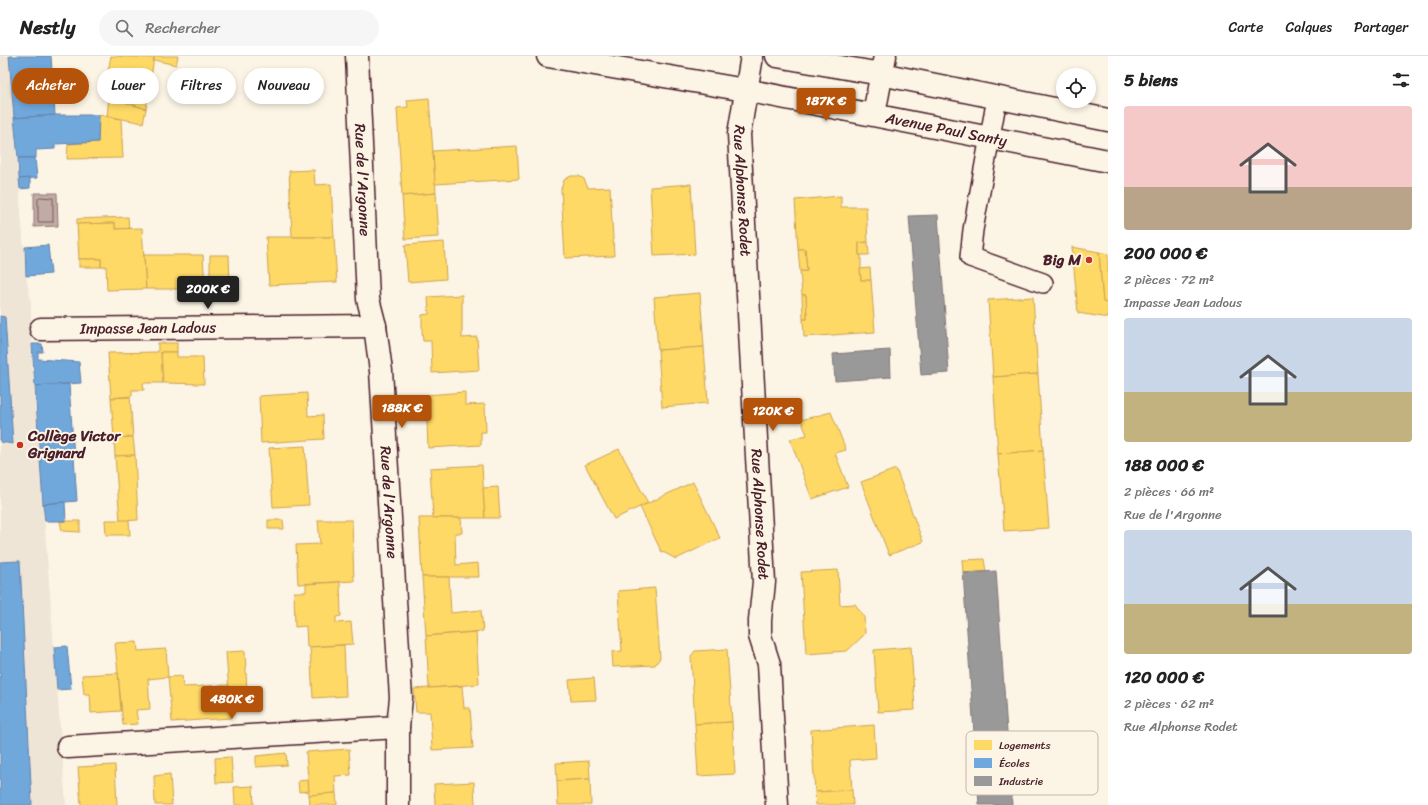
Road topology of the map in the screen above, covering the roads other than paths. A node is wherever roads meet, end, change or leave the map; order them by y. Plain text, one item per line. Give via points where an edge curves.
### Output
1 (357, 56) edge
2 (548, 56) edge
3 (752, 56) edge
4 (777, 56) edge
5 (883, 65) edge
6 (745, 90) junction
7 (997, 98) junction
8 (874, 114) junction
9 (1108, 120) edge
10 (990, 137) junction
11 (1108, 160) edge
12 (1043, 283) dead end
13 (375, 326) junction
14 (41, 329) dead end
15 (398, 727) junction
16 (68, 747) dead end
17 (398, 805) edge
18 (777, 805) edge

1 - 13 street, Rue de l'Argonne via 368,299
2 - 6 street, Avenue Paul Santy
3 - 6 street, Rue Alphonse Rodet
4 - 5 street
5 - 7 street
5 - 8 street
6 - 8 street, Avenue Paul Santy
6 - 18 street, Rue Alphonse Rodet via 739,134 764,582 760,636 769,664
7 - 9 street
7 - 10 lane
8 - 10 street, Avenue Paul Santy
10 - 11 street, Avenue Paul Santy
10 - 12 lane via 972,230 970,257
13 - 14 street, Impasse Jean Ladous
13 - 15 street, Rue de l'Argonne via 381,371 400,690
15 - 16 street
15 - 17 street, Rue de l'Argonne

